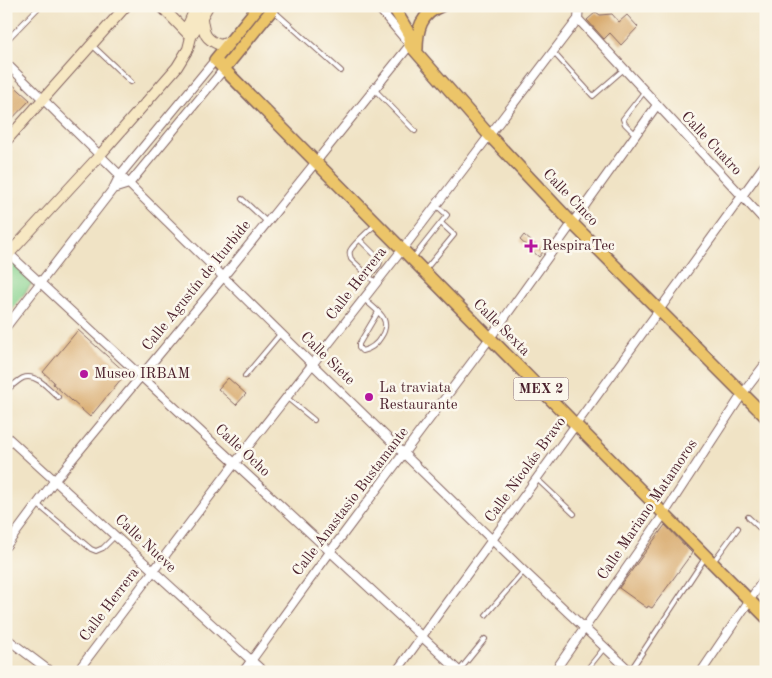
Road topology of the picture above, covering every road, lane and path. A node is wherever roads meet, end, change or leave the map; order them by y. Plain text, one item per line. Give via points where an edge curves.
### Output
1 (40, 6) edge
2 (126, 6) edge
3 (161, 6) edge
4 (196, 6) edge
5 (208, 6) edge
6 (259, 6) edge
7 (377, 6) edge
8 (393, 6) edge
9 (441, 6) edge
10 (579, 6) edge
11 (272, 7) edge
12 (202, 19) junction
13 (578, 19) junction
14 (188, 34) junction
15 (413, 40) junction
16 (6, 41) edge
17 (229, 42) junction
18 (92, 45) junction
19 (553, 52) junction
20 (215, 60) junction
21 (6, 63) edge
22 (224, 69) junction
23 (624, 69) junction
24 (341, 71) dead end
25 (131, 82) dead end
26 (374, 89) junction
27 (644, 91) junction
28 (42, 99) junction
29 (657, 105) junction
30 (158, 130) junction
31 (415, 131) dead end
32 (489, 135) junction
33 (636, 135) junction
34 (168, 138) junction
35 (6, 141) edge
36 (100, 155) junction
37 (315, 162) junction
38 (766, 163) edge
39 (120, 175) junction
40 (129, 184) junction
41 (113, 189) junction
42 (742, 197) junction
43 (242, 199) dead end
44 (436, 205) junction
45 (267, 222) junction
46 (766, 222) edge
47 (377, 223) junction
48 (441, 223) junction
49 (572, 224) junction
50 (360, 240) junction
51 (402, 250) junction
52 (7, 254) edge
53 (411, 260) junction
54 (424, 272) junction
55 (224, 276) junction
56 (369, 276) junction
57 (41, 283) junction
58 (376, 283) junction
59 (363, 299) junction
60 (659, 310) junction
61 (378, 312) junction
62 (6, 327) edge
63 (281, 334) junction
64 (490, 338) junction
65 (766, 363) edge
66 (312, 364) junction
67 (141, 376) junction
68 (245, 376) dead end
69 (6, 391) edge
70 (743, 393) junction
71 (58, 397) dead end
72 (286, 397) junction
73 (766, 417) edge
74 (314, 420) dead end
75 (576, 424) junction
76 (6, 436) edge
77 (404, 453) junction
78 (235, 463) junction
79 (537, 479) junction
80 (55, 480) junction
81 (37, 504) junction
82 (574, 514) dead end
83 (664, 514) junction
84 (748, 517) dead end
85 (738, 528) dead end
86 (766, 534) edge
87 (116, 536) junction
88 (493, 540) junction
89 (6, 546) edge
90 (330, 552) junction
91 (709, 560) junction
92 (153, 571) junction
93 (524, 571) junction
94 (766, 576) edge
95 (749, 601) junction
96 (486, 615) dead end
97 (766, 617) edge
98 (584, 628) junction
99 (422, 637) junction
100 (6, 638) edge
101 (485, 639) dead end
102 (605, 647) junction
103 (251, 660) junction
104 (459, 671) edge
105 (555, 671) edge
106 (630, 671) edge
107 (51, 672) edge
108 (77, 672) edge
109 (242, 672) edge
110 (264, 672) edge
111 (396, 672) edge
112 (585, 672) edge
113 (701, 672) edge

1 - 16 lane
2 - 18 main road
3 - 14 main road
4 - 14 main road
5 - 12 main road
6 - 17 main road
7 - 15 street
8 - 15 main road, Calle Cinco
9 - 15 main road via 426,16
10 - 13 street
11 - 22 main road
11 - 24 lane
12 - 14 main road
12 - 17 main road via 208,39 220,45
13 - 19 street, Calle Herrera
13 - 23 street, Calle Cuatro
14 - 36 main road via 188,48 177,67
15 - 26 street, Calle Agustín de Iturbide
15 - 32 main road, Calle Cinco via 418,54
17 - 20 main road
18 - 25 lane
18 - 28 main road
19 - 23 lane via 593,96
19 - 32 street, Calle Herrera
20 - 22 main road, Calle Sexta
20 - 30 street
21 - 28 street, Calle Siete
22 - 34 street
22 - 37 main road, Calle Sexta / MEX 2
23 - 27 street, Calle Cuatro
26 - 31 lane
26 - 37 street, Calle Agustín de Iturbide
27 - 29 street, Calle Cuatro
27 - 33 lane via 623,119
28 - 35 main road
28 - 36 street, Calle Siete
29 - 33 street, Calle Anastasio Bustamante
29 - 42 street, Calle Cuatro
30 - 34 street
30 - 39 street
32 - 44 street, Calle Herrera
32 - 49 main road, Calle Cinco
33 - 49 street, Calle Anastasio Bustamante
34 - 40 street
36 - 39 street, Calle Siete
36 - 52 main road
37 - 45 street, Calle Agustín de Iturbide
37 - 47 main road, Calle Sexta / MEX 2
38 - 42 street, Calle Nicolás Bravo
39 - 40 street, Calle Siete
39 - 41 street
40 - 41 street
40 - 55 street, Calle Siete
41 - 57 street
42 - 46 street, Calle Cuatro
42 - 60 street, Calle Nicolás Bravo
43 - 45 lane
44 - 48 lane via 447,215
44 - 51 street, Calle Herrera
45 - 55 street, Calle Agustín de Iturbide
47 - 50 lane
47 - 51 main road, Calle Sexta / MEX 2
48 - 53 lane
48 - 54 lane via 454,234
49 - 60 main road, Calle Cinco
49 - 64 street, Calle Anastasio Bustamante
50 - 56 lane via 350,250 351,259
50 - 56 lane via 380,262
51 - 53 main road, Calle Sexta / MEX 2
51 - 58 street, Calle Herrera
52 - 57 street, Calle Ocho
53 - 54 main road, Calle Sexta / MEX 2
54 - 64 main road, Calle Sexta / MEX 2
55 - 63 street, Calle Siete
55 - 67 street, Calle Agustín de Iturbide
56 - 58 lane
57 - 62 street
57 - 67 street, Calle Ocho
58 - 59 street, Calle Herrera
59 - 61 lane
59 - 66 street, Calle Herrera
60 - 70 main road, Calle Cinco
60 - 75 street, Calle Nicolás Bravo
61 - 61 lane via 385,321 386,330 375,344 362,351 359,344
63 - 66 street, Calle Siete
63 - 68 lane
64 - 75 main road, Calle Sexta / MEX 2
64 - 77 street, Calle Anastasio Bustamante
65 - 70 street, Calle Mariano Matamoros
66 - 72 street, Calle Herrera
66 - 77 street, Calle Siete
67 - 78 street, Calle Ocho
67 - 80 street, Calle Agustín de Iturbide
69 - 71 lane via 30,377
70 - 73 main road, Calle Cinco
70 - 83 street, Calle Mariano Matamoros
72 - 74 lane
72 - 78 street, Calle Herrera
75 - 79 street, Calle Nicolás Bravo
75 - 83 main road, Calle Sexta / MEX 2
76 - 80 street, Calle Nueve
77 - 88 street, Calle Siete
77 - 90 street, Calle Anastasio Bustamante
78 - 90 street, Calle Ocho
78 - 92 street, Calle Herrera
79 - 82 lane
79 - 88 street, Calle Nicolás Bravo
80 - 81 street, Calle Agustín de Iturbide
80 - 87 street, Calle Nueve
81 - 87 lane via 91,549 102,548
81 - 89 street, Calle Agustín de Iturbide
83 - 91 main road, Calle Sexta / MEX 2
83 - 98 street, Calle Mariano Matamoros
84 - 86 lane
85 - 91 lane
87 - 92 street, Calle Nueve
88 - 93 street, Calle Siete
88 - 99 street, Calle Nicolás Bravo
90 - 99 street, Calle Ocho
90 - 103 street, Calle Anastasio Bustamante
91 - 95 main road, Calle Sexta / MEX 2
91 - 106 lane
92 - 103 street, Calle Nueve
92 - 108 street, Calle Herrera
93 - 96 lane
93 - 98 street, Calle Siete
94 - 95 street
95 - 97 main road, Calle Sexta / MEX 2
95 - 113 street
98 - 102 street, Calle Siete
98 - 105 street, Calle Mariano Matamoros
99 - 104 street, Calle Ocho
99 - 111 street, Calle Nicolás Bravo
100 - 107 street
101 - 104 lane
102 - 106 street, Calle Siete
102 - 112 lane
103 - 109 street, Calle Anastasio Bustamante
103 - 110 street, Calle Nueve

